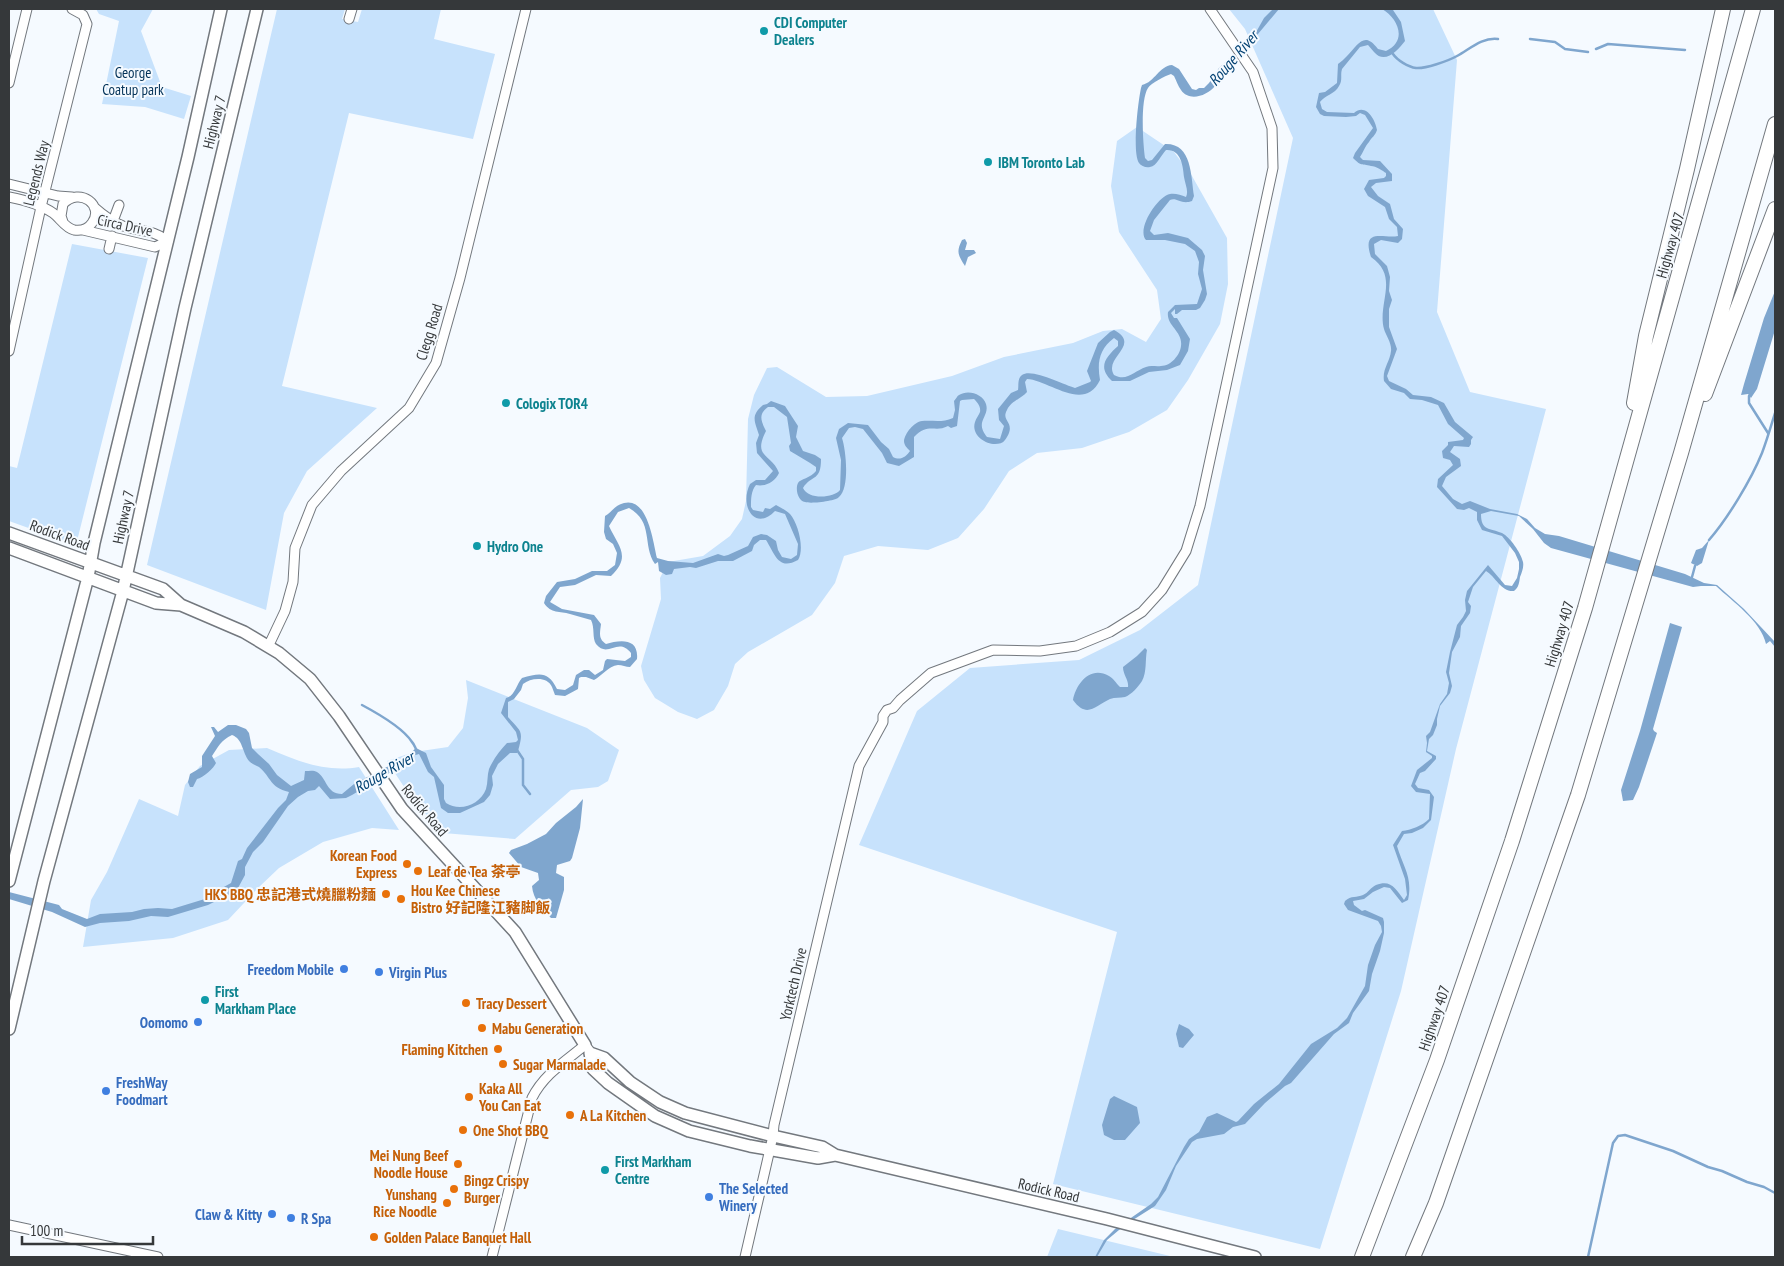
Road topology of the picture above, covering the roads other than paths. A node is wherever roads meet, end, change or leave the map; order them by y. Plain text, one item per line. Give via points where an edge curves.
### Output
1 (27, 9) edge
2 (72, 9) edge
3 (220, 9) edge
4 (257, 9) edge
5 (352, 9) edge
6 (526, 9) edge
7 (1210, 9) edge
8 (1723, 9) edge
9 (1753, 9) edge
10 (349, 19) dead end
11 (9, 82) edge
12 (1775, 124) edge
13 (9, 184) edge
14 (46, 192) junction
15 (9, 196) edge
16 (73, 197) junction
17 (119, 205) dead end
18 (41, 207) junction
19 (94, 207) junction
20 (1775, 209) edge
21 (113, 221) junction
22 (63, 222) junction
23 (83, 230) junction
24 (112, 236) junction
25 (168, 242) junction
26 (109, 249) dead end
27 (9, 351) edge
28 (1681, 453) junction
29 (1622, 476) junction
30 (9, 533) edge
31 (9, 548) edge
32 (91, 562) junction
33 (126, 576) junction
34 (88, 577) junction
35 (123, 591) junction
36 (181, 605) junction
37 (268, 646) junction
38 (10, 878) edge
39 (9, 1028) edge
40 (588, 1049) junction
41 (773, 1136) junction
42 (770, 1149) junction
43 (834, 1155) junction
44 (1436, 1203) junction
45 (9, 1225) edge
46 (158, 1257) edge
47 (492, 1257) edge
48 (745, 1257) edge
49 (1255, 1257) edge
50 (1362, 1257) edge
51 (1413, 1257) edge
52 (1420, 1257) edge

1 - 11 street
2 - 14 street, Legends Way via 83,15 87,24
3 - 25 main road, Highway 7
4 - 33 main road, Highway 7 via 185,308
5 - 10 street
6 - 37 street, Clegg Road via 436,363 409,408 341,471 312,505 295,548 293,582 285,611
7 - 41 street, Yorktech Drive via 1250,66 1272,128 1273,168 1200,506 1186,551 1162,590 1142,612 1110,632 1076,646 1040,652 993,650 931,673 900,700 888,720 883,722 856,775
8 - 29 highway via 1646,336
9 - 29 highway, Highway 407
12 - 28 highway
13 - 14 street
14 - 16 street
14 - 18 street, Legends Way
15 - 18 street
16 - 19 street via 88,199
16 - 22 street via 61,210
17 - 21 street
18 - 22 street
18 - 27 street, Legends Way
19 - 21 street, Circa Drive
19 - 23 street via 94,220
20 - 28 highway via 1712,380
21 - 25 street, Circa Drive via 158,234
22 - 23 street via 72,229
23 - 24 street, Circa Drive
24 - 25 street, Circa Drive via 155,247
24 - 26 street
25 - 32 main road, Highway 7
28 - 44 highway via 1578,794
29 - 50 highway, Highway 407 via 1512,841 1437,1060
30 - 32 main road, Rodick Road
31 - 34 main road, Rodick Road
32 - 33 main road, Rodick Road
32 - 34 main road, Highway 7
33 - 35 main road, Highway 7
33 - 36 main road, Rodick Road via 163,589
34 - 35 main road, Rodick Road
34 - 38 main road, Highway 7
35 - 36 main road, Rodick Road via 156,604
35 - 39 main road, Highway 7 via 44,881
36 - 37 main road, Rodick Road via 237,628
37 - 40 main road, Rodick Road via 310,679 345,724 393,798 515,932
40 - 41 main road, Rodick Road via 660,1102 685,1113
40 - 42 main road, Rodick Road via 593,1069 655,1116 689,1130
40 - 47 street via 544,1078 532,1098
41 - 42 street, Yorktech Drive
41 - 43 main road, Rodick Road via 822,1147
42 - 43 main road, Rodick Road via 818,1158
42 - 48 street, Yorktech Drive
43 - 49 main road, Rodick Road
44 - 51 highway
44 - 52 highway
45 - 46 street

